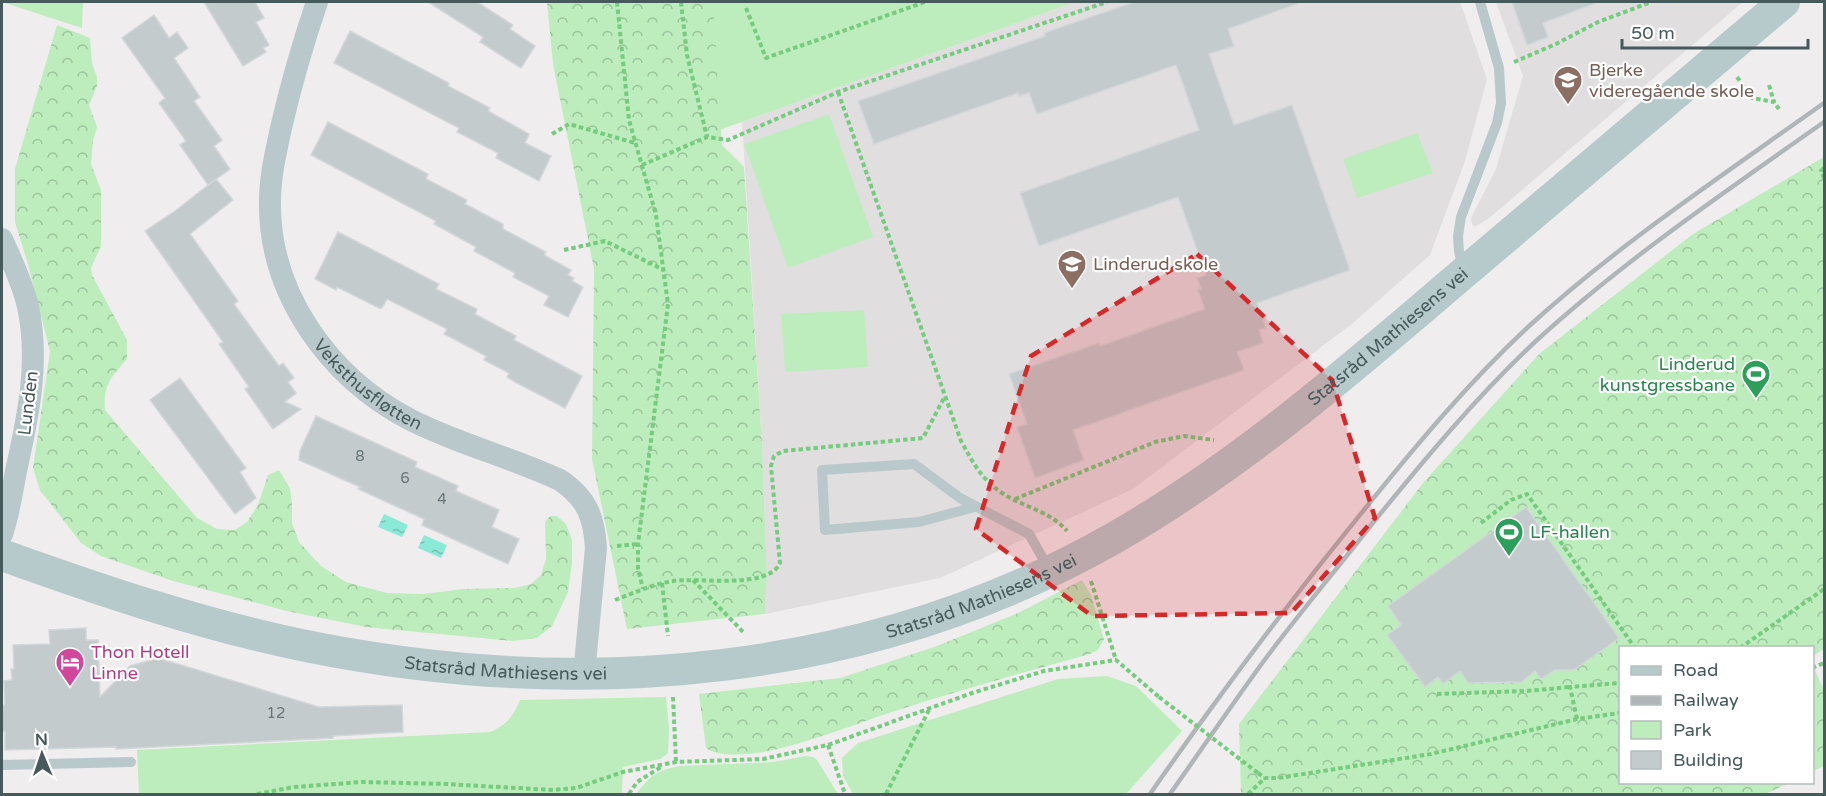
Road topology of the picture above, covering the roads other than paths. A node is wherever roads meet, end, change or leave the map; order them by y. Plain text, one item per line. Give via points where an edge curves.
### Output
1 (317, 2) edge
2 (1480, 2) edge
3 (1784, 2) edge
4 (2, 238) edge
5 (1464, 273) junction
6 (975, 507) junction
7 (2, 534) edge
8 (2, 555) edge
9 (1051, 572) junction
10 (584, 674) junction
11 (132, 762) dead end
12 (2, 765) edge

1 - 10 street, Veksthusfløtten via 273,165 273,236 285,283 322,349 380,402 438,432 560,480 583,500 589,509 596,548
2 - 5 lane via 1499,68 1501,103 1461,217 1458,236
3 - 5 street, Statsråd Mathiesens vei
4 - 7 street, Lunden via 28,307 33,383
5 - 9 street, Statsråd Mathiesens vei via 1329,386 1219,469 1120,535
6 - 6 lane via 914,464 822,470 825,530 919,522
6 - 9 lane via 1029,534
8 - 10 street, Statsråd Mathiesens vei via 129,598 308,646 440,666
9 - 10 street, Statsråd Mathiesens vei via 951,613 837,646 711,667
11 - 12 lane

